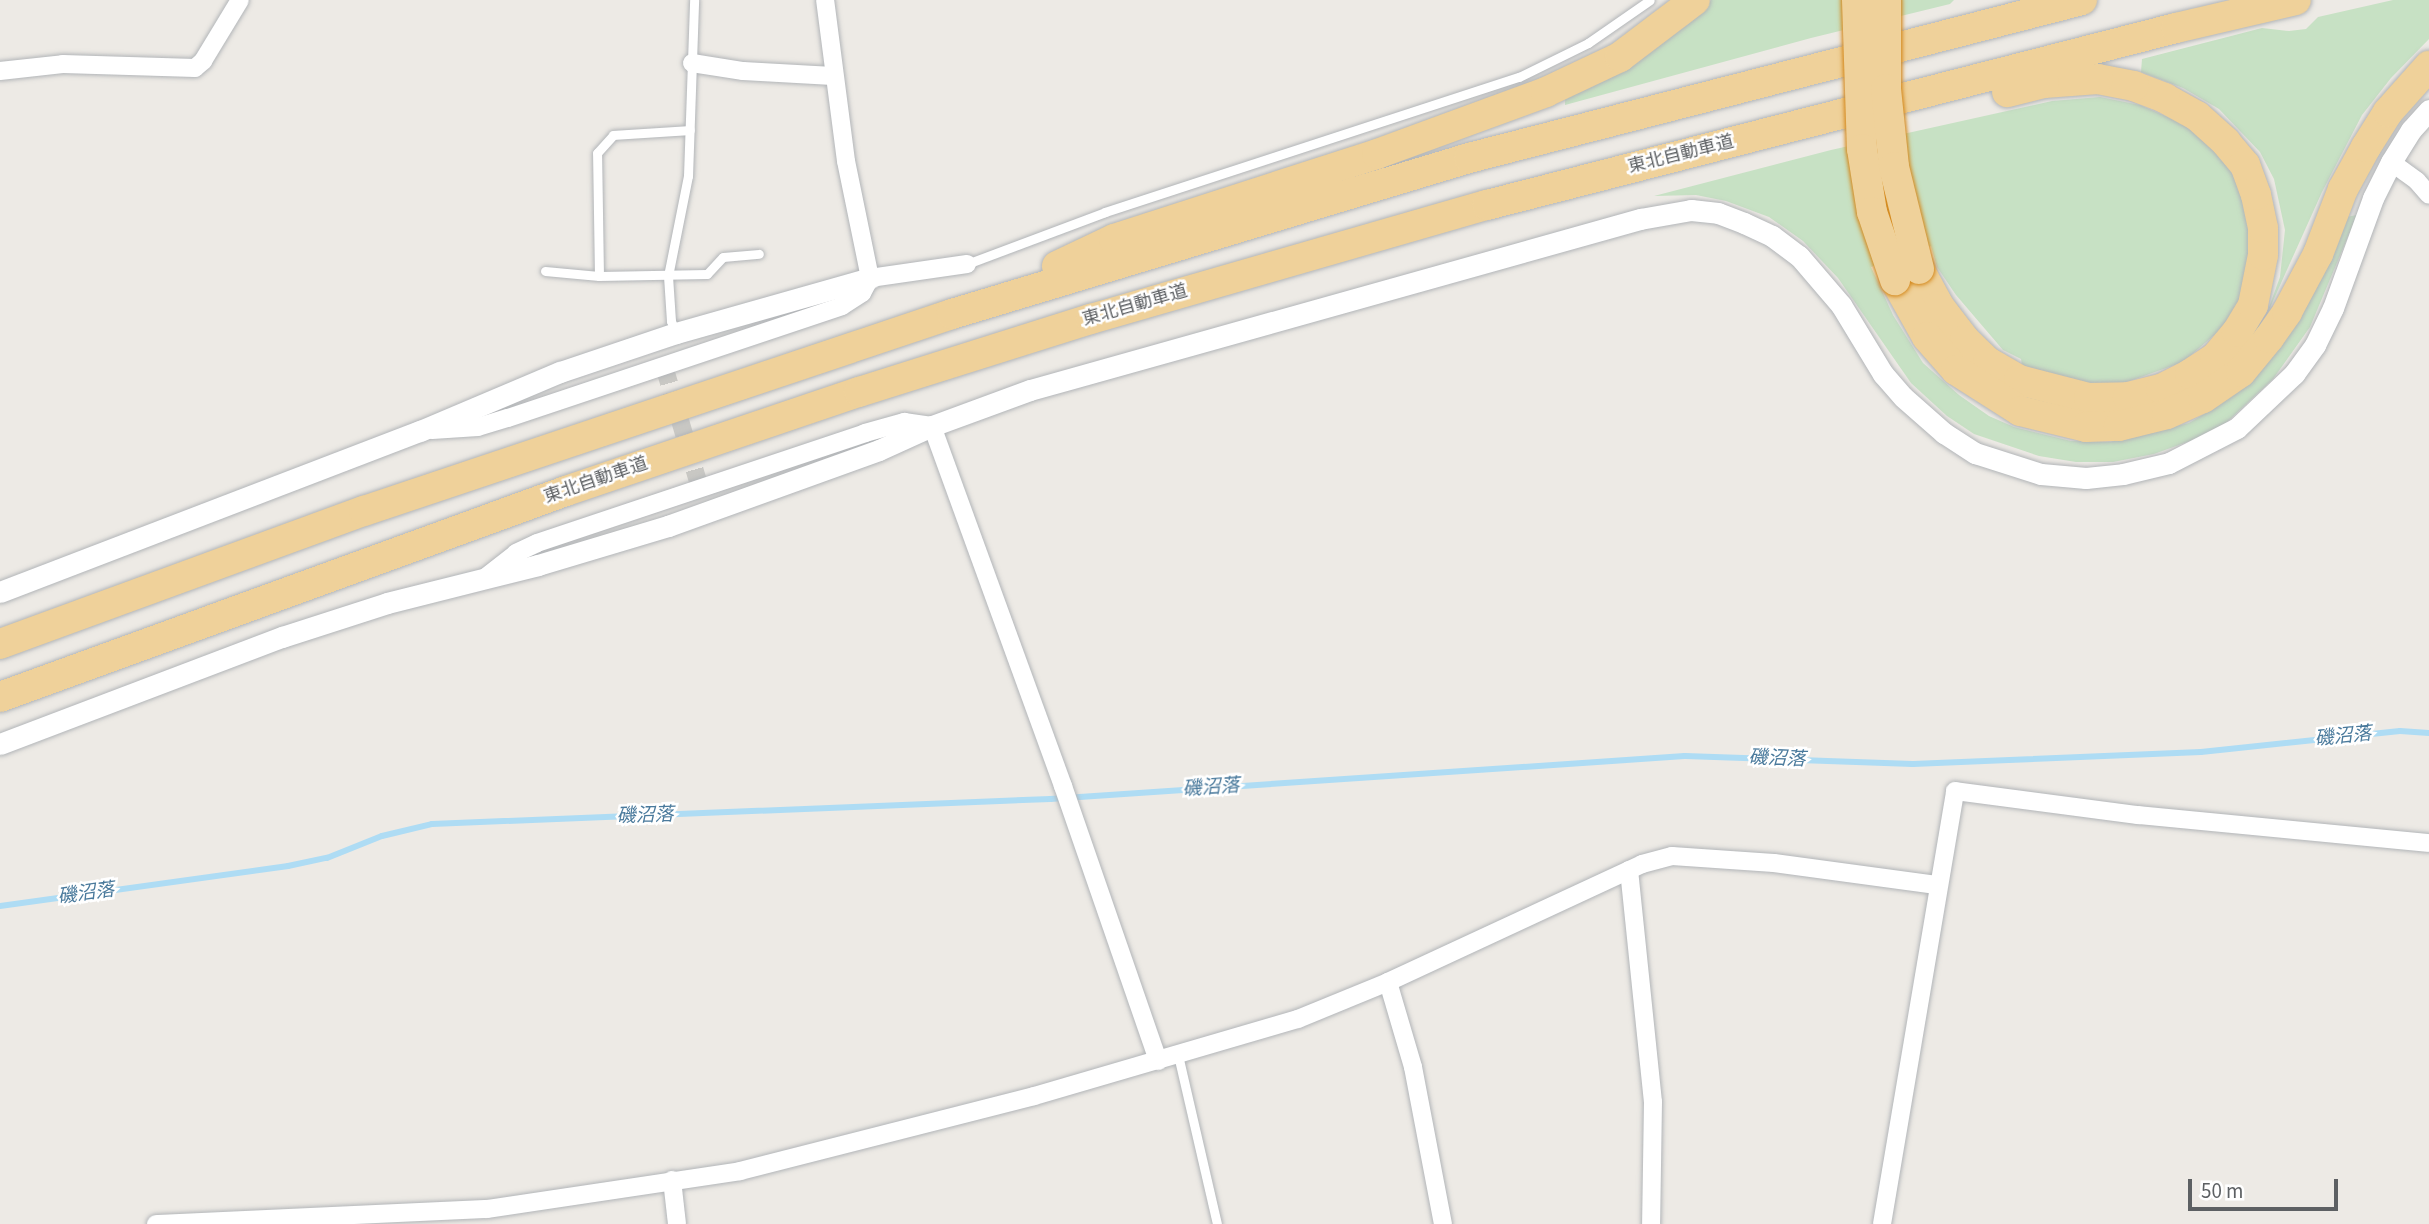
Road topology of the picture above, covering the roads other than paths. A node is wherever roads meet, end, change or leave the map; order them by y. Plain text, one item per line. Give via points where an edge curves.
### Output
1 (240, 0) edge
2 (694, 0) edge
3 (825, 0) edge
4 (1650, 0) edge
5 (1695, 0) edge
6 (1857, 0) edge
7 (1886, 0) edge
8 (2082, 0) edge
9 (2296, 0) edge
10 (692, 63) junction
11 (2429, 66) edge
12 (0, 71) edge
13 (833, 76) junction
14 (2429, 110) edge
15 (690, 130) junction
16 (2391, 162) junction
17 (2429, 195) edge
18 (1487, 205) junction
19 (759, 254) dead end
20 (967, 264) joint
21 (545, 271) dead end
22 (1907, 275) junction
23 (599, 276) junction
24 (668, 276) junction
25 (870, 278) junction
26 (952, 314) junction
27 (676, 333) junction
28 (932, 426) junction
29 (420, 431) junction
30 (0, 592) edge
31 (0, 644) edge
32 (0, 697) edge
33 (0, 744) edge
34 (2429, 843) edge
35 (1629, 870) junction
36 (1937, 885) junction
37 (1388, 982) junction
38 (1178, 1055) junction
39 (1158, 1061) junction
40 (672, 1180) junction
41 (191, 1223) edge
42 (156, 1224) edge
43 (677, 1224) edge
44 (1217, 1224) edge
45 (1443, 1224) edge
46 (1651, 1224) edge
47 (1882, 1224) edge

1 - 12 street via 195,68 103,63
2 - 10 lane
3 - 13 street
4 - 20 lane via 1588,43 1519,77 1105,212
5 - 26 highway via 1620,57 1546,92 1377,154 1114,239
6 - 22 highway, bridge via 1861,149 1872,212
7 - 22 highway, bridge via 1886,89
8 - 26 highway via 1469,158
9 - 18 highway, 東北自動車道
10 - 13 street
10 - 15 lane
11 - 22 highway via 2394,104 2366,147 2343,189 2318,254 2269,338 2241,372 2203,398 2167,414 2119,426 2086,427 2020,411 1956,370 1927,337
13 - 25 street
14 - 16 street
15 - 23 lane via 614,135 597,153
15 - 24 lane via 688,176
16 - 17 street
16 - 28 street via 2333,308 2294,374 2237,428 2205,447 2169,463 2123,474 2086,478 2041,474 1975,453 1903,397 1883,374 1841,305 1799,256 1744,223 1691,210 1640,219 1096,371
18 - 22 highway via 1600,193 2044,83 2098,79 2165,98 2197,116 2226,142 2245,165 2263,228 2253,305 2237,332 2215,358 2190,374 2128,397 2090,398 2019,380 1988,362
18 - 32 highway, 東北自動車道 via 1091,319 846,396 389,554
19 - 24 lane via 723,257 707,274
20 - 25 street
21 - 23 lane
23 - 24 lane
24 - 27 lane
25 - 27 street
25 - 29 street via 862,293 842,306 478,427
26 - 31 highway via 377,507
27 - 29 street via 525,386
28 - 33 street via 879,450 668,526 387,603 282,637
28 - 39 street
29 - 30 street
34 - 36 street via 2138,815 1955,791
35 - 36 street via 1672,856 1774,863
35 - 37 street
35 - 46 street via 1653,1102
36 - 47 street
37 - 38 street via 1298,1019
37 - 45 street via 1413,1066
38 - 39 street
38 - 44 lane
39 - 40 street via 740,1171
40 - 41 street via 487,1209
40 - 43 street
41 - 42 street

